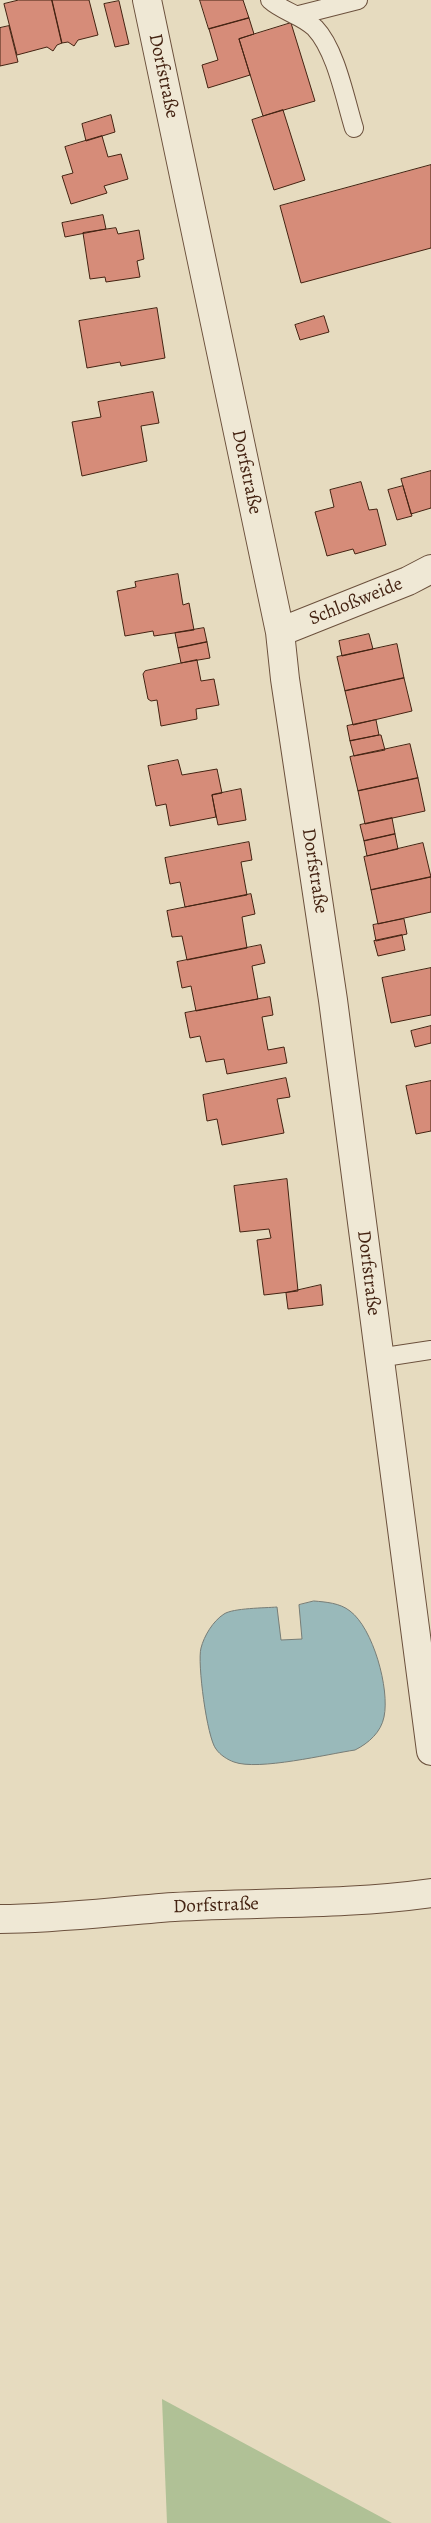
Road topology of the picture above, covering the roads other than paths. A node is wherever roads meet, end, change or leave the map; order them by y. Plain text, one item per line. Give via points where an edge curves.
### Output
1 (147, 0) edge
2 (270, 0) edge
3 (358, 0) edge
4 (299, 15) junction
5 (354, 128) dead end
6 (431, 569) edge
7 (280, 632) junction
8 (431, 1350) edge
9 (378, 1358) junction
10 (431, 1751) edge
11 (431, 1893) edge
12 (0, 1919) edge

1 - 7 street, Dorfstraße
2 - 4 lane
3 - 4 lane
4 - 5 lane via 316,29 329,49
6 - 7 street, Schloßweide via 408,582
7 - 9 street, Dorfstraße via 333,1000
8 - 9 lane
9 - 10 street, Dorfstraße
11 - 12 street, Dorfstraße via 388,1899 173,1907

